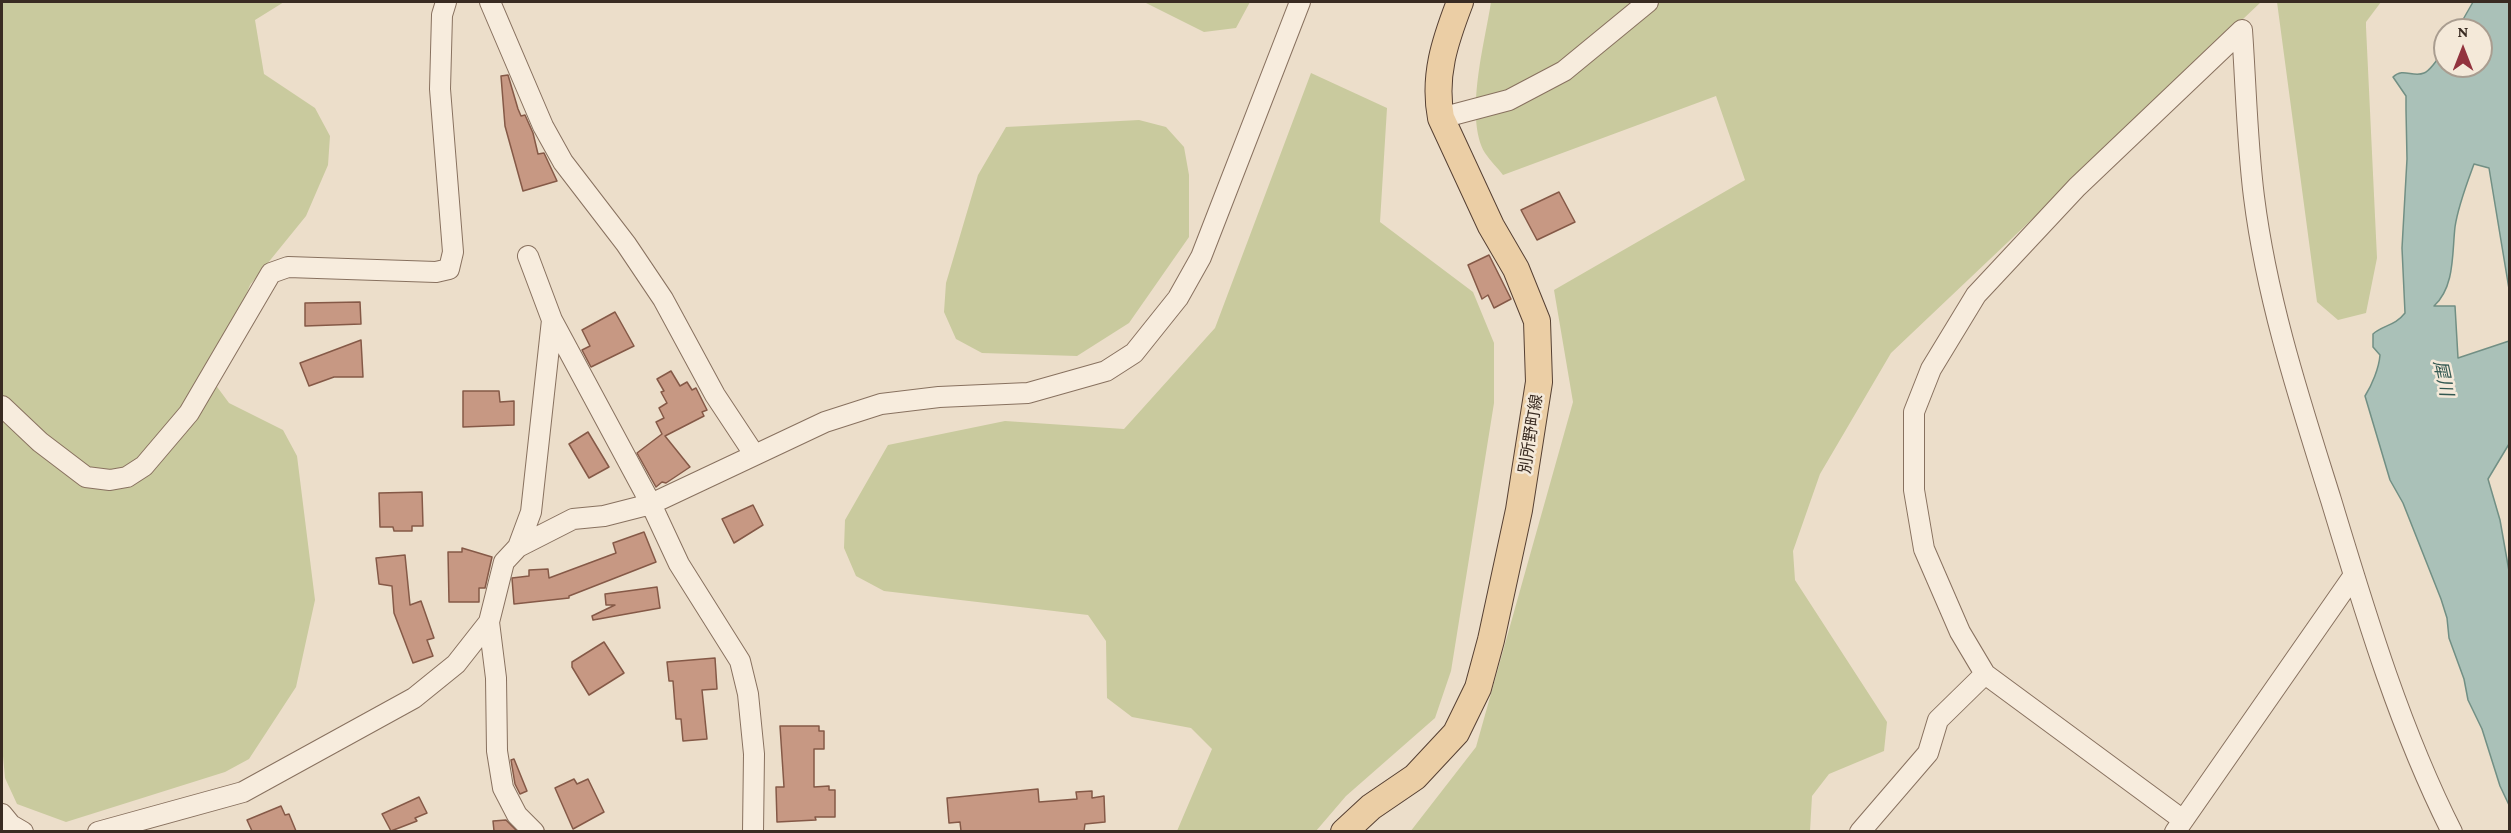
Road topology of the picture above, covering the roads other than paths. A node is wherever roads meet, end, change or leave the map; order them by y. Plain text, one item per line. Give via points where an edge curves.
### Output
1 (446, 2) edge
2 (490, 2) edge
3 (1300, 2) edge
4 (1460, 2) edge
5 (1648, 2) edge
6 (1442, 118) junction
7 (528, 256) dead end
8 (552, 320) junction
9 (2, 406) edge
10 (754, 454) junction
11 (651, 504) junction
12 (518, 546) junction
13 (2354, 575) junction
14 (489, 622) junction
15 (1984, 674) junction
16 (2, 813) edge
17 (2179, 826) edge
18 (23, 831) edge
19 (98, 831) edge
20 (534, 831) edge
21 (753, 831) edge
22 (1344, 831) edge
23 (1860, 831) edge
24 (2452, 831) edge

1 - 9 street via 442,15 440,88 453,252 448,268 436,272 288,267 271,273 189,413 144,466 127,477 86,477
2 - 10 street via 543,126 563,162 663,299 715,395
3 - 10 street via 1201,258 1178,297 1134,353 1106,371 1028,393 881,404 825,422
4 - 6 main road, 別所野町線 via 1438,73
5 - 6 street via 1564,71 1509,100
6 - 22 main road, 別所野町線 via 1491,226 1516,269 1537,321 1539,382 1519,510 1478,688 1456,733 1415,777
7 - 8 street
8 - 11 street
8 - 12 street via 531,512
10 - 11 street
11 - 12 street via 573,519
11 - 21 street via 679,564 740,661 754,754
12 - 14 street via 504,562
13 - 15 street via 2292,373 2268,279 2254,197 2242,30 2077,187 1976,295 1931,369 1914,412 1914,490 1924,549 1960,632
13 - 17 street
13 - 24 street via 2430,788
14 - 19 street via 456,664 414,698 243,792
14 - 20 street via 503,788 517,815
15 - 17 street
15 - 23 street via 1938,720 1928,753
16 - 18 street via 11,825

